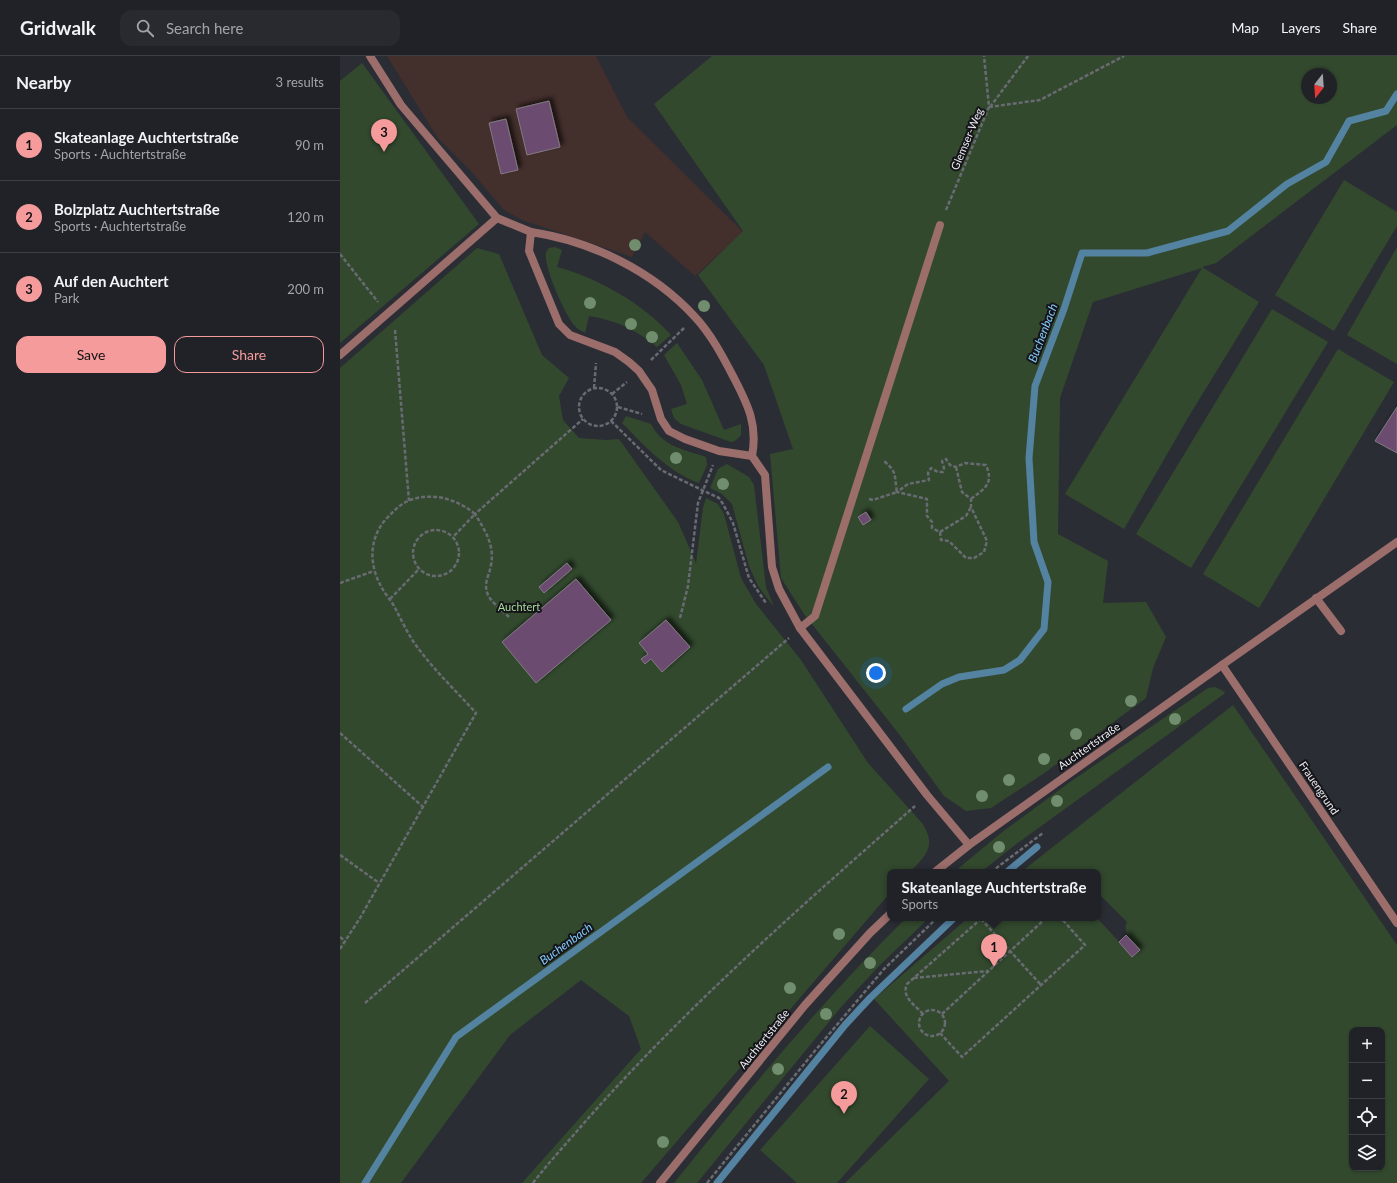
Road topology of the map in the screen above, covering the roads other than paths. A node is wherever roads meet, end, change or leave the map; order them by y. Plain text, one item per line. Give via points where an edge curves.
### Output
1 (370, 56) edge
2 (497, 218) junction
3 (940, 225) road end
4 (531, 232) junction
5 (340, 355) edge
6 (752, 456) junction
7 (1397, 542) edge
8 (1316, 598) junction
9 (800, 628) junction
10 (1341, 631) dead end
11 (1222, 665) junction
12 (969, 845) junction
13 (939, 869) edge
14 (887, 917) edge
15 (1397, 923) edge
16 (660, 1183) edge

1 - 2 street via 401,105
2 - 4 street
2 - 5 street
3 - 9 street via 815,616
4 - 6 street via 556,236 599,250 644,274 696,317 715,344 749,408 755,439
4 - 6 street via 529,251 559,324 570,335 615,352 639,371 652,390 661,419 669,431 719,451
6 - 9 street via 766,475 772,567 779,589
7 - 8 street, Auchtertstraße
8 - 10 street
8 - 11 street, Auchtertstraße
9 - 12 street via 927,795
11 - 12 street, Auchtertstraße
11 - 15 street, Frauengrund
12 - 13 street, Auchtertstraße
14 - 16 street, Auchtertstraße via 806,1005

